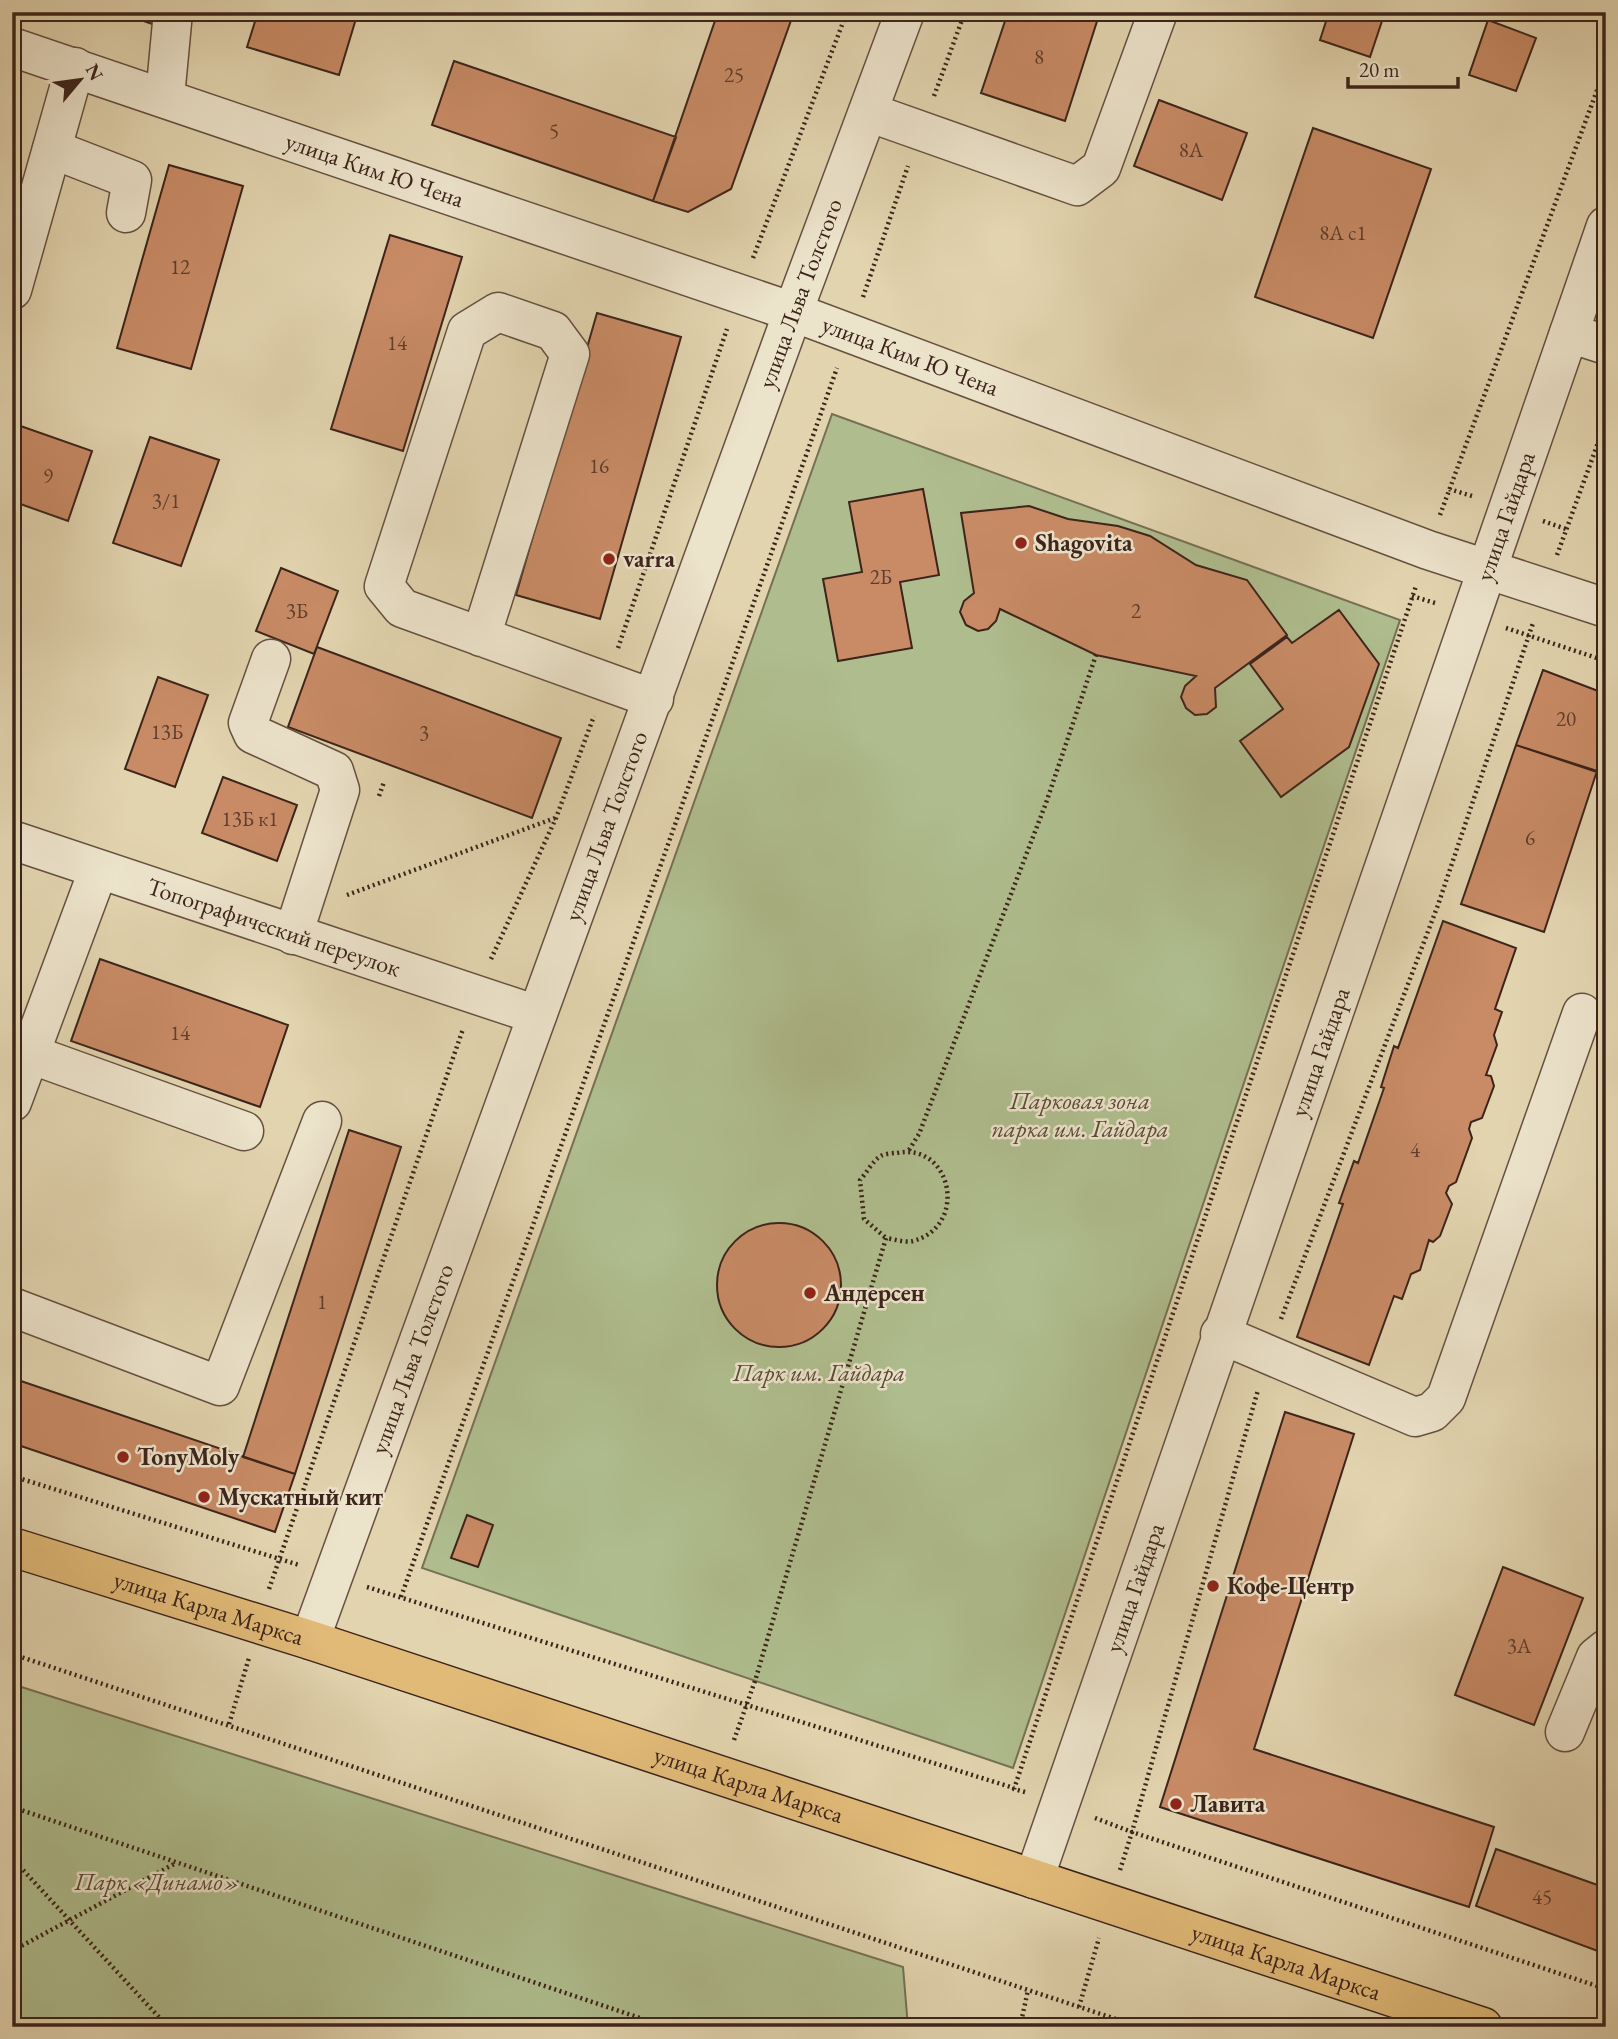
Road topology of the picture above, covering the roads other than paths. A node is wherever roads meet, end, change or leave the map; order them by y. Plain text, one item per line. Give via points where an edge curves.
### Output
1 (173, 12) edge
2 (905, 12) edge
3 (1158, 12) edge
4 (12, 47) edge
5 (75, 67) junction
6 (165, 97) junction
7 (868, 112) junction
8 (52, 149) junction
9 (126, 213) dead end
10 (1606, 226) edge
11 (13, 281) edge
12 (793, 312) junction
13 (1569, 332) junction
14 (1606, 345) edge
15 (1486, 569) junction
16 (1606, 608) edge
17 (481, 637) junction
18 (271, 659) dead end
19 (654, 699) junction
20 (12, 840) edge
21 (98, 871) junction
22 (293, 935) junction
23 (1582, 1013) dead end
24 (537, 1015) junction
25 (30, 1054) junction
26 (12, 1102) edge
27 (322, 1121) dead end
28 (244, 1131) dead end
29 (12, 1307) edge
30 (1220, 1334) junction
31 (12, 1547) edge
32 (310, 1640) junction
33 (1606, 1650) edge
34 (1564, 1732) dead end
35 (1034, 1879) junction
36 (1483, 2027) edge

1 - 6 street
2 - 7 street, улица Льва Толстого
3 - 7 street via 1101,168 1077,186
4 - 5 street, улица Ким Ю Чена
5 - 6 street, улица Ким Ю Чена
5 - 8 street
6 - 12 street, улица Ким Ю Чена
7 - 12 street, улица Льва Толстого
8 - 9 street via 132,180
8 - 11 street
10 - 13 street, улица Гайдара
12 - 15 street, улица Ким Ю Чена
12 - 19 street, улица Льва Толстого
13 - 14 street
13 - 15 street, улица Гайдара
15 - 16 street, улица Ким Ю Чена
15 - 30 street, улица Гайдара
17 - 17 street via 402,608 384,586 467,331 498,312 553,331 570,354
17 - 19 street
18 - 22 street via 248,723 253,734 334,771 340,782
19 - 24 street, улица Льва Толстого
20 - 21 street, Топографический переулок
21 - 22 street, Топографический переулок
21 - 25 street
22 - 24 street, Топографический переулок
23 - 30 street via 1446,1398 1432,1412 1415,1417
24 - 32 street, улица Льва Толстого
25 - 26 street
25 - 28 street
27 - 29 street via 220,1386
30 - 35 street, улица Гайдара
31 - 32 main road, улица Карла Маркса
32 - 35 main road, улица Карла Маркса
33 - 34 street via 1596,1657
35 - 36 main road, улица Карла Маркса

